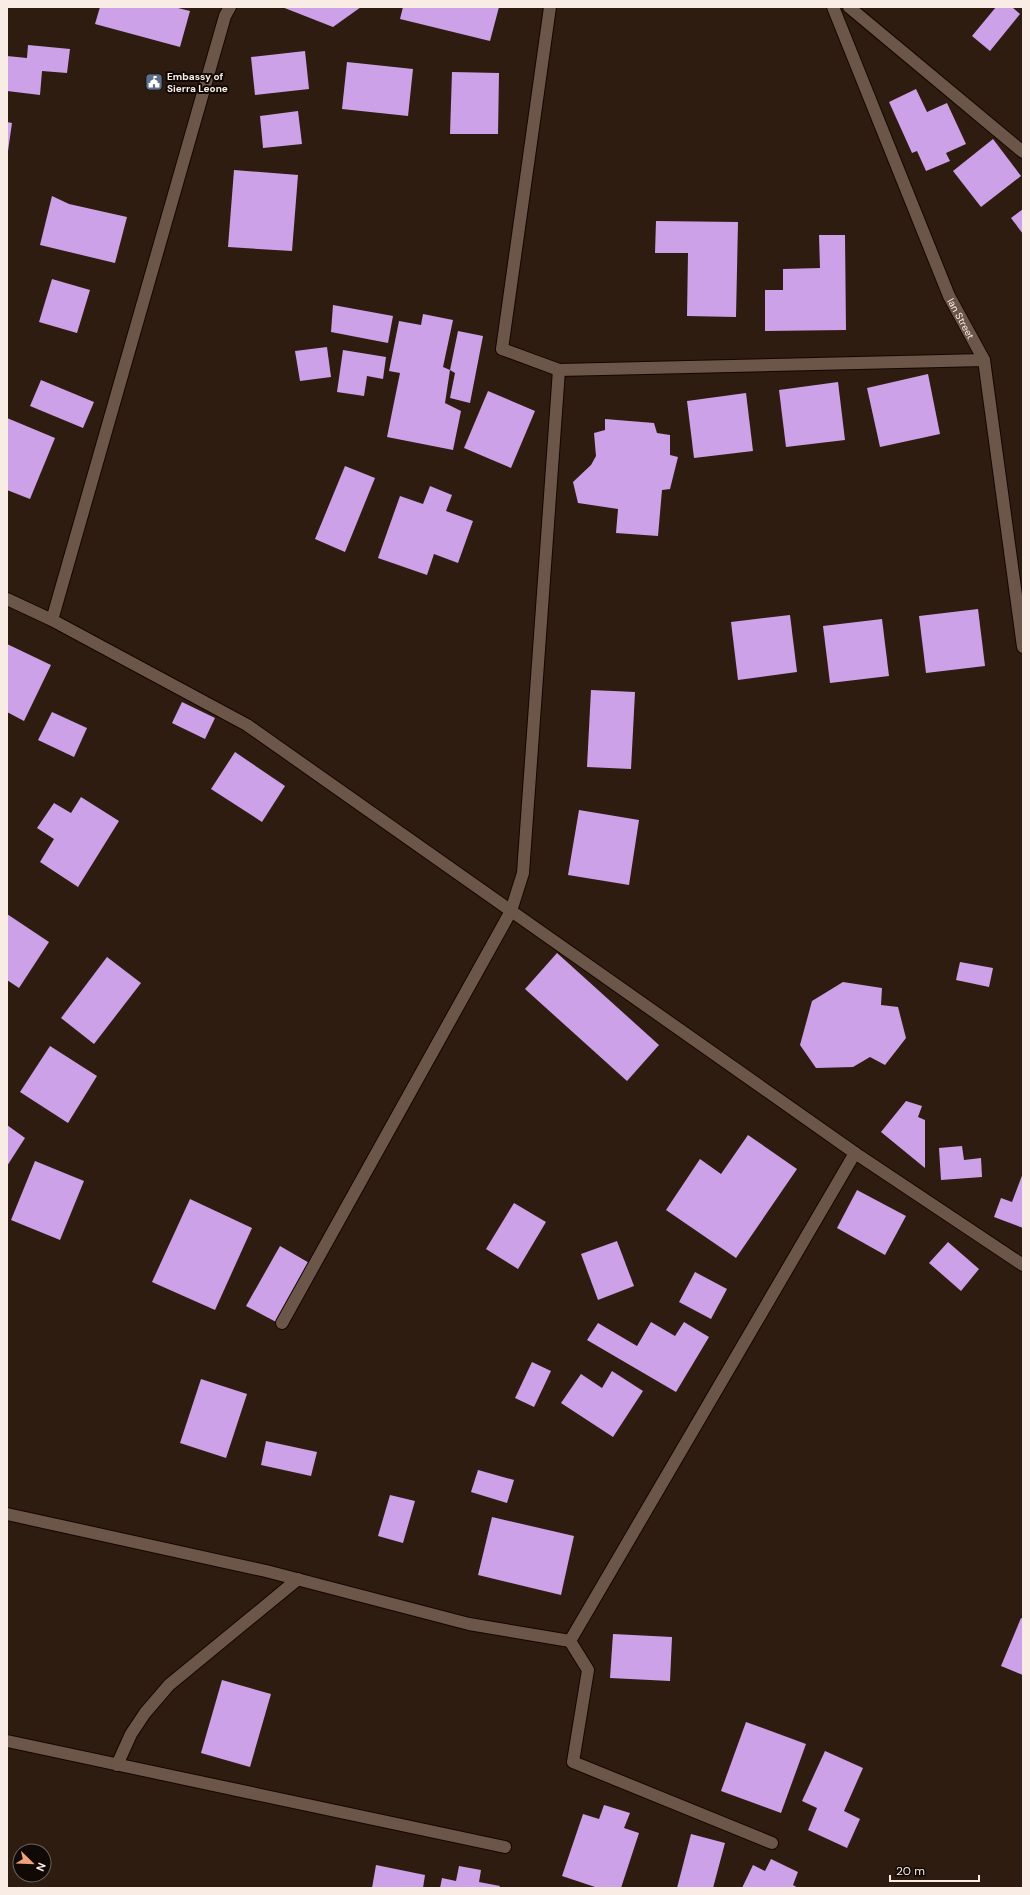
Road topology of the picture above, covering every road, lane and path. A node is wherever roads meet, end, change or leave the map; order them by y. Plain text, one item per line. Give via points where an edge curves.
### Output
1 (230, 7) edge
2 (550, 7) edge
3 (833, 7) edge
4 (850, 7) edge
5 (1023, 152) edge
6 (984, 360) junction
7 (559, 370) junction
8 (1020, 593) edge
9 (7, 599) edge
10 (52, 620) junction
11 (1023, 647) edge
12 (511, 911) junction
13 (855, 1153) junction
14 (1023, 1265) edge
15 (282, 1323) dead end
16 (7, 1514) edge
17 (298, 1579) junction
18 (570, 1640) junction
19 (7, 1741) edge
20 (117, 1765) junction
21 (772, 1843) dead end
22 (505, 1848) dead end

1 - 10 street via 225,16
2 - 7 street via 502,349
3 - 6 street, Ian Street via 949,296
4 - 5 street
6 - 7 street
6 - 8 street, Ian Street
7 - 12 street via 523,873
8 - 11 street, Ian Street
9 - 10 street
10 - 12 street via 247,725
12 - 13 street
12 - 15 street
13 - 14 street
13 - 18 street
16 - 17 street
17 - 18 street via 469,1624
17 - 20 street via 169,1685 145,1713
18 - 21 street via 588,1670 573,1762
19 - 20 street
20 - 22 street

